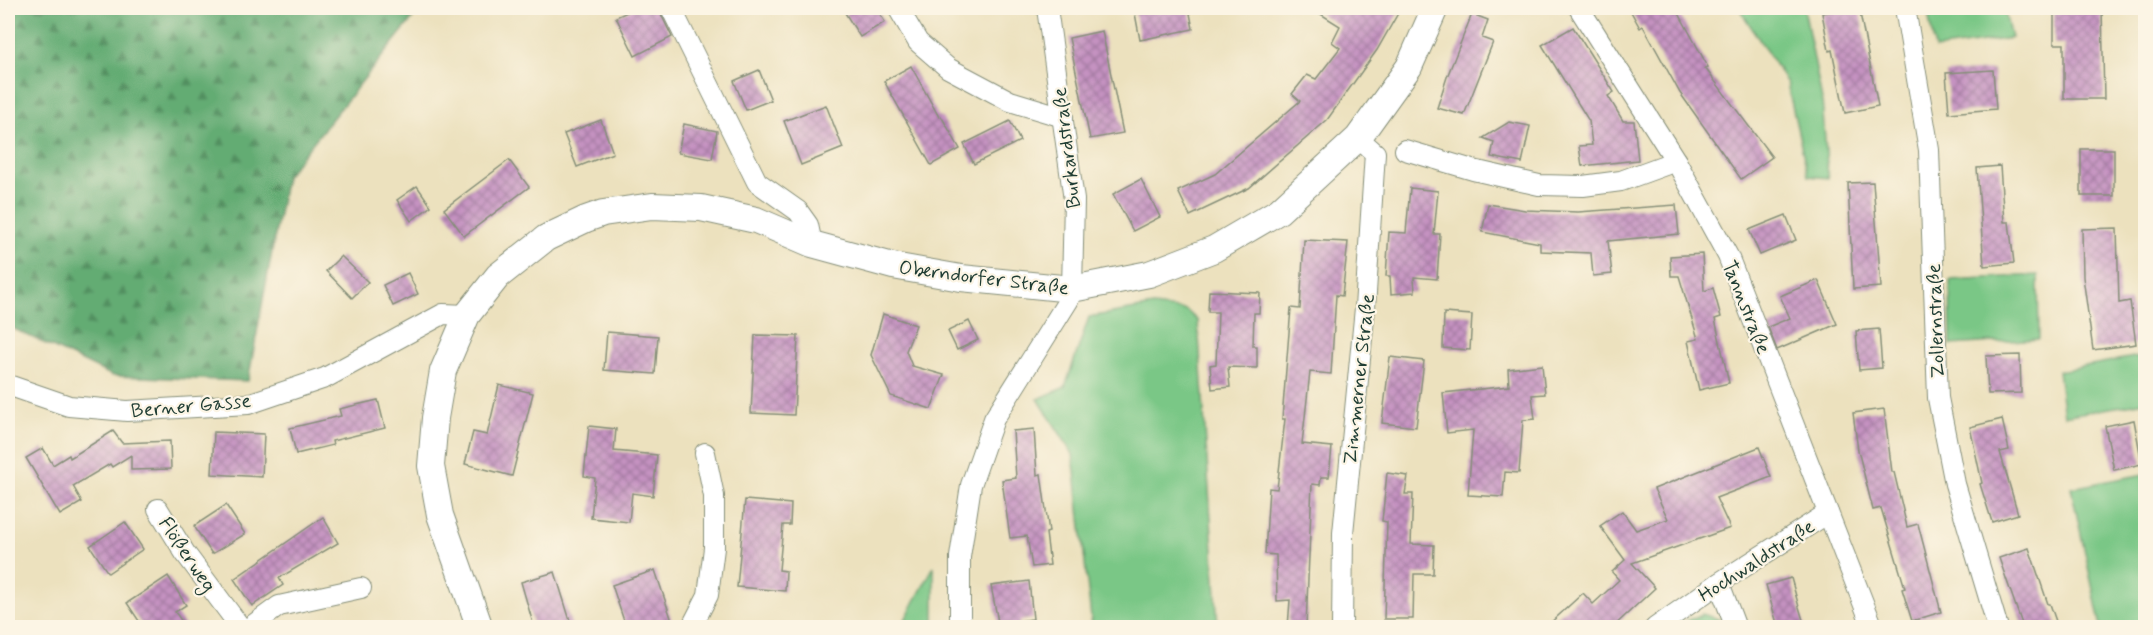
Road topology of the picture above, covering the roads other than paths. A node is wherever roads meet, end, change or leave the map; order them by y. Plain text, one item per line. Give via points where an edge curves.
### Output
1 (671, 8) edge
2 (898, 8) edge
3 (1047, 8) edge
4 (1435, 8) edge
5 (1579, 8) edge
6 (1905, 8) edge
7 (1063, 117) junction
8 (1358, 138) junction
9 (1405, 150) dead end
10 (1676, 161) junction
11 (812, 244) junction
12 (1072, 289) junction
13 (467, 315) junction
14 (8, 385) edge
15 (705, 453) dead end
16 (158, 509) dead end
17 (1828, 513) junction
18 (1719, 583) junction
19 (361, 588) dead end
20 (241, 627) edge
21 (249, 627) edge
22 (480, 627) edge
23 (691, 627) edge
24 (960, 627) edge
25 (1342, 627) edge
26 (1655, 627) edge
27 (1736, 627) edge
28 (1873, 627) edge
29 (1998, 627) edge

1 - 11 street via 757,182 798,211 808,225
2 - 7 street via 918,42 948,68 1010,101
3 - 7 street, Burkardstraße
4 - 8 street, Oberndorfer Straße via 1409,67
5 - 10 street, Tannstraße
6 - 29 street, Zollernstraße via 1929,150 1938,398 1955,483
7 - 12 street, Burkardstraße via 1074,200
8 - 12 street, Oberndorfer Straße via 1279,211 1214,249 1149,274
8 - 25 street, Zimmerner Straße via 1375,153 1365,308 1343,533
9 - 10 street via 1539,185 1583,186 1621,181
10 - 17 street, Tannstraße via 1728,256
11 - 12 street, Oberndorfer Straße via 893,266 961,278
11 - 13 street, Oberndorfer Straße via 756,220 701,208 652,207 603,213 546,238 498,276
12 - 24 street via 994,419 971,485 960,557
13 - 14 street, Berner Gasse via 443,314 326,378 248,404 127,411 69,405
13 - 22 street, Oberndorfer Straße via 443,371 431,466 440,515
15 - 23 street via 714,496 714,548 708,595
16 - 20 street, Flößerweg via 185,553
17 - 18 street, Hochwaldstraße
17 - 28 street, Tannstraße
18 - 26 street, Hochwaldstraße
18 - 27 street
19 - 21 street via 279,606

